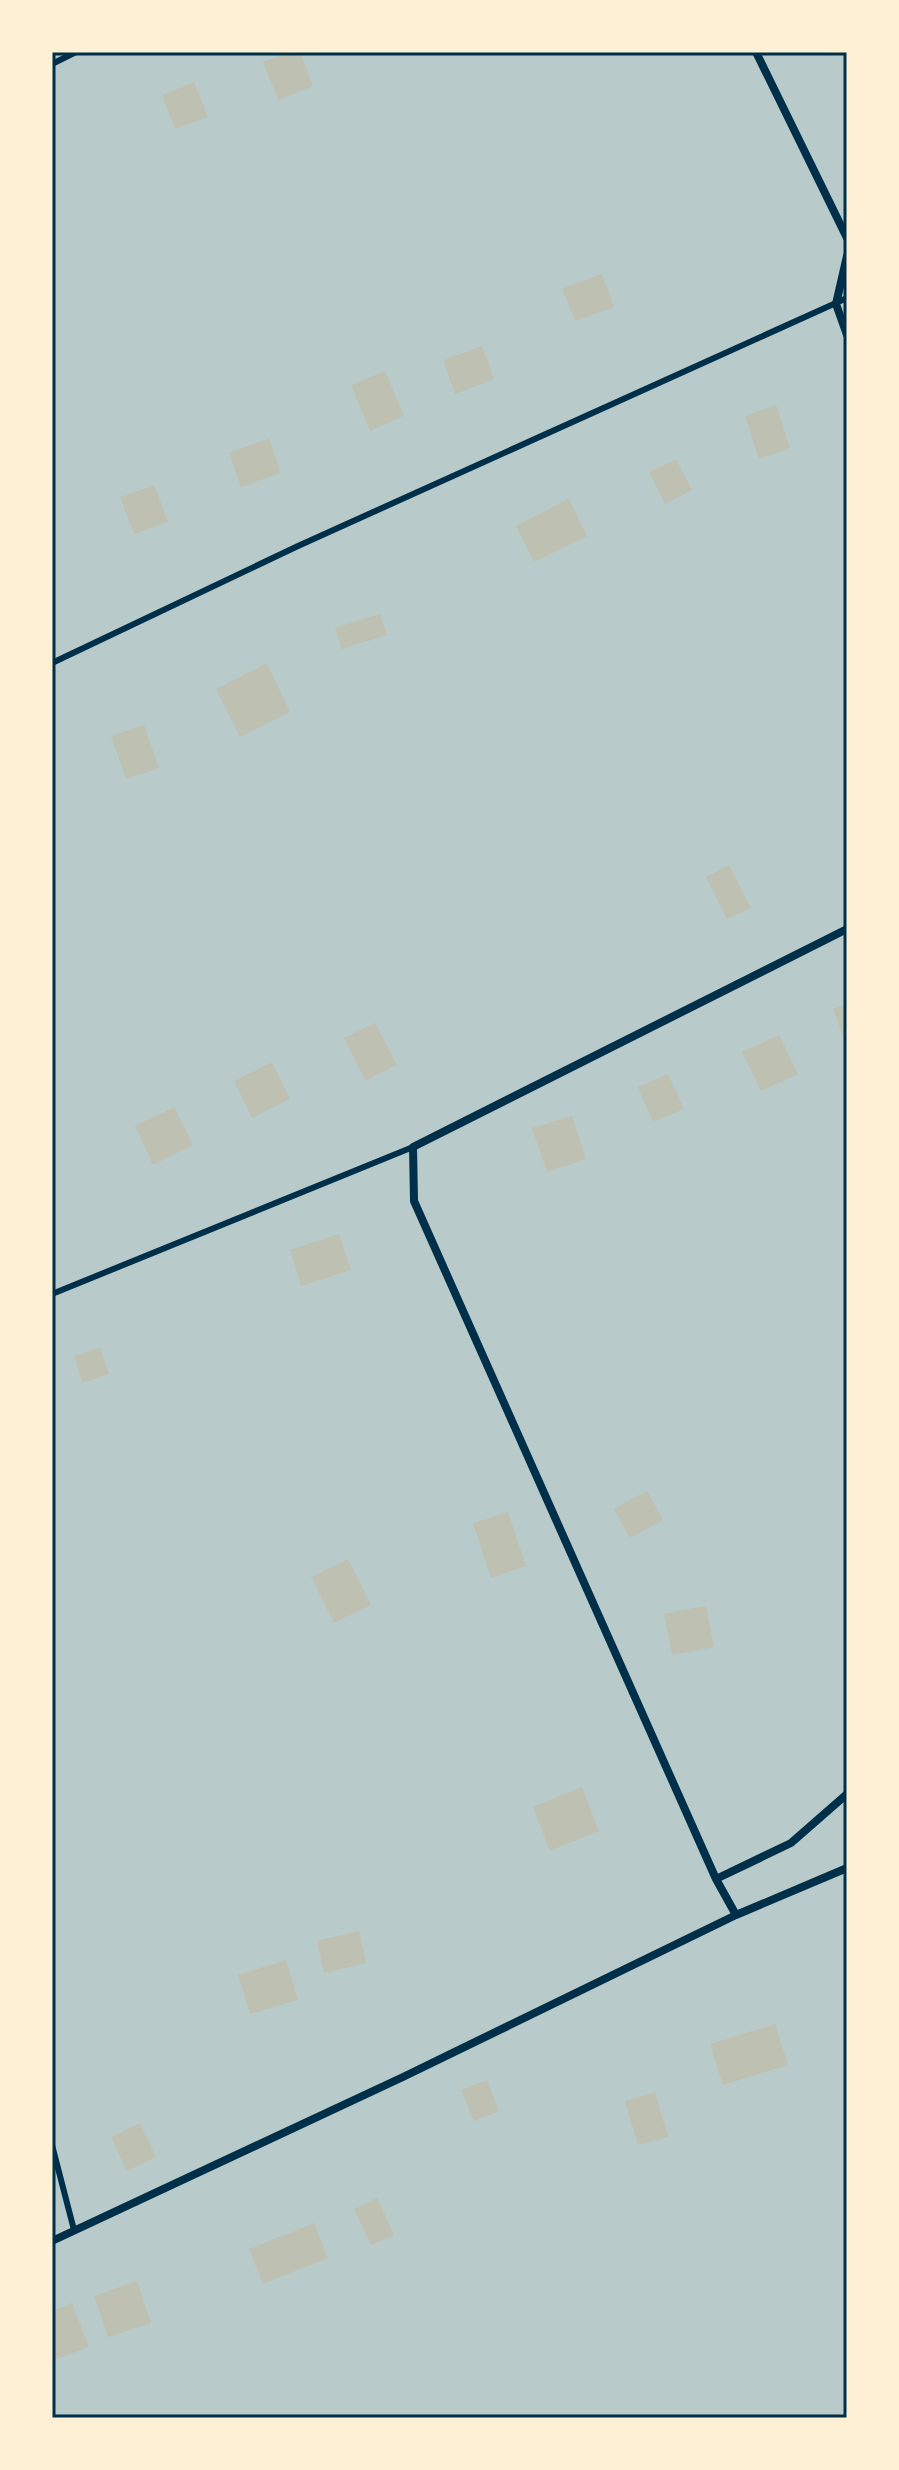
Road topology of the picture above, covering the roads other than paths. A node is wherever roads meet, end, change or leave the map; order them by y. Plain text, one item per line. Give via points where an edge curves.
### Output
1 (76, 52) edge
2 (756, 52) edge
3 (52, 64) edge
4 (847, 238) edge
5 (847, 256) edge
6 (847, 298) edge
7 (836, 304) junction
8 (847, 335) edge
9 (52, 663) edge
10 (847, 929) edge
11 (413, 1147) junction
12 (52, 1294) edge
13 (847, 1794) edge
14 (847, 1868) edge
15 (716, 1879) junction
16 (736, 1915) junction
17 (52, 2145) edge
18 (74, 2230) junction
19 (52, 2241) edge

1 - 3 lane
2 - 4 street
5 - 7 street
6 - 7 lane
7 - 8 street
7 - 9 lane
10 - 11 street
11 - 12 lane
11 - 15 street via 414,1201
13 - 15 street via 791,1843
14 - 16 street
15 - 16 street
16 - 18 street
17 - 18 lane
18 - 19 street

